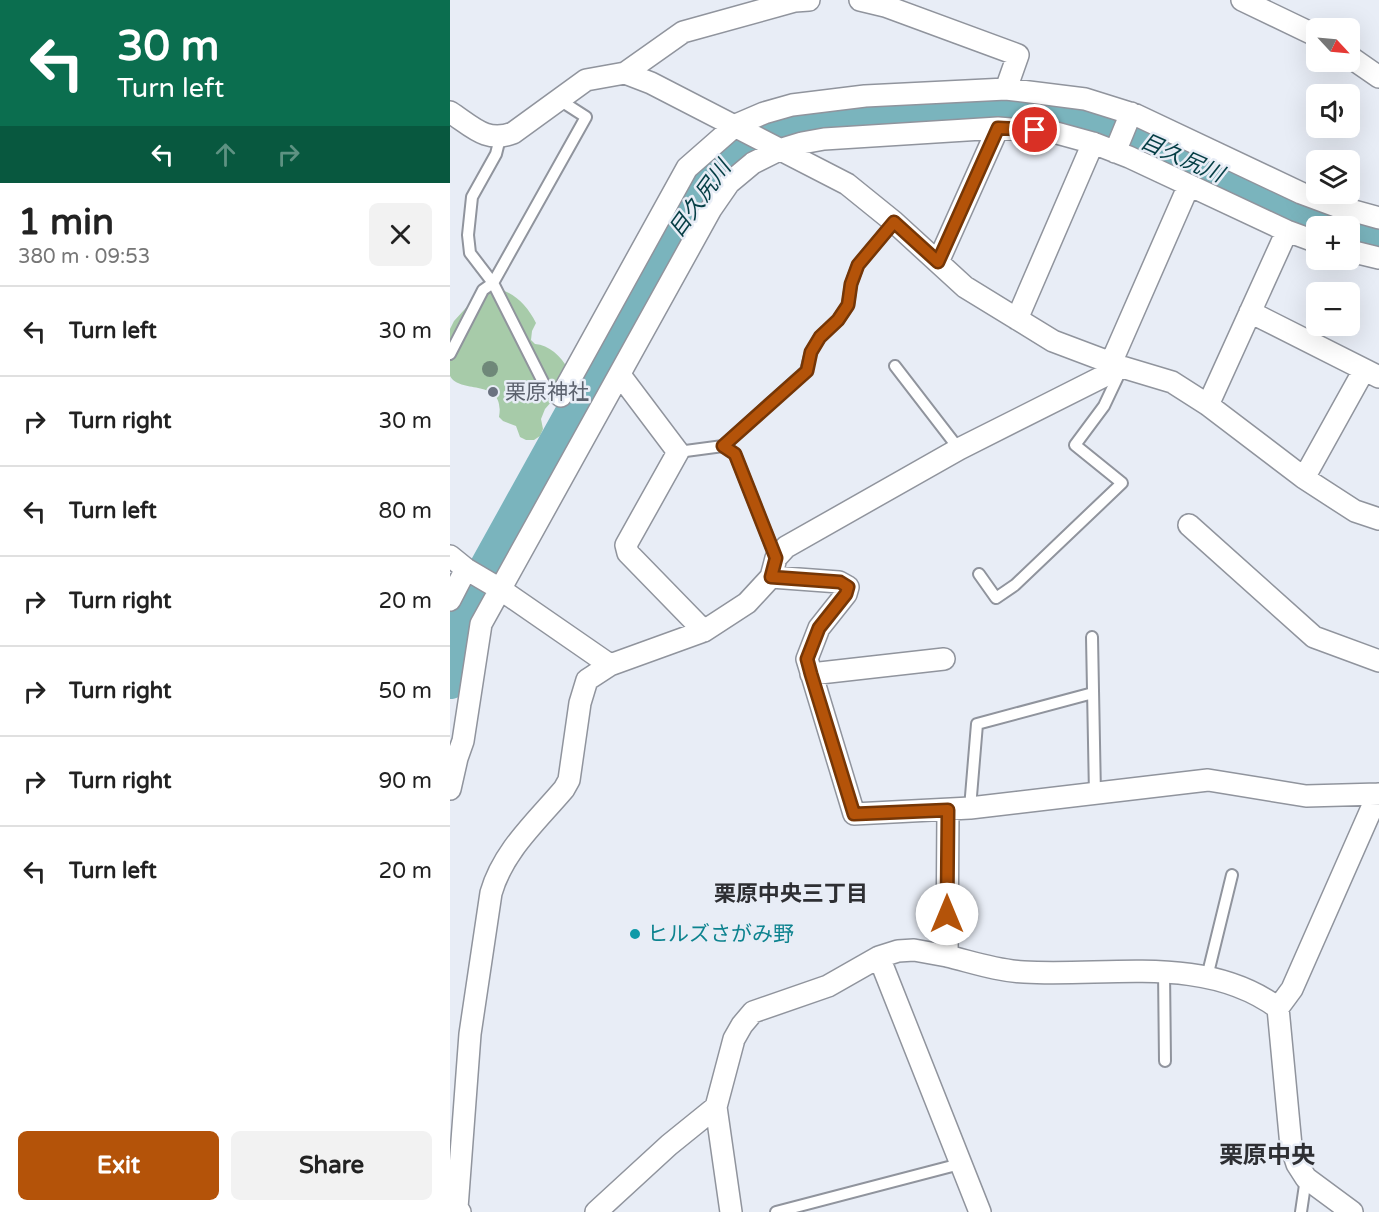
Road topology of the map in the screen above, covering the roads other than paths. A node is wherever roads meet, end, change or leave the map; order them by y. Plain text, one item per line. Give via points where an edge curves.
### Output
1 (809, 0) edge
2 (860, 0) edge
3 (1242, 0) edge
4 (1306, 31) edge
5 (1360, 64) edge
6 (625, 73) junction
7 (1379, 77) edge
8 (1006, 89) junction
9 (558, 99) junction
10 (450, 112) edge
11 (1129, 117) junction
12 (740, 128) junction
13 (998, 128) junction
14 (500, 138) junction
15 (1093, 143) junction
16 (1117, 147) junction
17 (776, 148) junction
18 (1189, 185) junction
19 (1379, 218) edge
20 (894, 222) junction
21 (1287, 231) junction
22 (1306, 238) edge
23 (1360, 253) edge
24 (1379, 258) edge
25 (938, 262) junction
26 (493, 283) junction
27 (1250, 312) junction
28 (1017, 319) junction
29 (450, 354) edge
30 (1117, 365) junction
31 (895, 366) dead end
32 (1371, 373) edge
33 (620, 375) junction
34 (561, 396) joint
35 (1208, 405) junction
36 (723, 446) junction
37 (959, 449) junction
38 (678, 452) junction
39 (1304, 478) junction
40 (1379, 519) edge
41 (1189, 525) dead end
42 (462, 566) edge
43 (773, 568) junction
44 (978, 574) dead end
45 (497, 587) junction
46 (450, 600) edge
47 (704, 631) junction
48 (1092, 637) dead end
49 (944, 659) dead end
50 (1379, 661) edge
51 (610, 665) junction
52 (811, 674) junction
53 (1093, 693) junction
54 (450, 789) edge
55 (1378, 794) edge
56 (1095, 795) junction
57 (970, 808) junction
58 (948, 810) junction
59 (1232, 874) dead end
60 (947, 956) junction
61 (879, 957) junction
62 (1164, 971) junction
63 (1207, 977) junction
64 (1278, 1008) junction
65 (1165, 1061) dead end
66 (458, 1086) edge
67 (716, 1107) junction
68 (960, 1164) junction
69 (1306, 1178) junction
70 (456, 1210) edge
71 (596, 1212) edge
72 (731, 1212) edge
73 (776, 1212) edge
74 (980, 1212) edge
75 (1301, 1212) edge
76 (1352, 1212) edge

1 - 6 street via 683,32
2 - 8 street via 1018,55
3 - 4 street
5 - 7 street
6 - 9 street via 586,80
6 - 12 street
8 - 11 street via 1085,99
8 - 12 street via 865,96 792,105 764,113
9 - 14 street via 513,133
9 - 26 lane via 586,117
10 - 14 street via 487,136
11 - 16 street
11 - 19 street via 1300,193
12 - 17 street
12 - 34 street via 687,168
13 - 15 street via 1053,132
13 - 17 street via 824,139
13 - 25 street
14 - 26 lane via 496,154 472,197 468,235 470,253
15 - 16 street
15 - 28 street
16 - 18 street
17 - 20 street via 847,183
17 - 33 street via 729,183 711,208
18 - 21 street
18 - 30 street
20 - 25 street
20 - 36 lane via 858,265 848,305 820,337 811,352 807,371
21 - 22 street
21 - 27 street
23 - 24 street
25 - 28 street via 965,287
26 - 29 lane via 483,290
26 - 34 lane via 544,384
27 - 32 street
27 - 35 street
28 - 30 street via 1053,341
30 - 35 street via 1172,382
30 - 37 street
30 - 44 lane via 1104,406 1075,445 1122,483 1015,585 996,598
31 - 37 lane
32 - 39 street
33 - 38 street
33 - 45 street
35 - 39 street
36 - 38 lane
36 - 43 lane via 735,454
37 - 43 street via 786,547
38 - 47 street via 626,545 628,553
39 - 40 street via 1355,511
41 - 50 street via 1314,637
42 - 45 street
42 - 46 street
43 - 47 street via 747,603
43 - 52 street via 848,587 819,628 807,659
45 - 51 street
45 - 54 street via 478,634 463,741
47 - 51 street
48 - 53 lane
49 - 52 street
51 - 66 street via 587,680 569,780 497,872
52 - 58 street via 854,814
53 - 56 lane
53 - 57 lane via 977,724
55 - 56 street via 1306,796 1208,780
55 - 64 street via 1292,989
56 - 57 street
57 - 58 street
58 - 60 street
59 - 63 lane
60 - 61 street via 914,950
60 - 62 street via 1023,972
61 - 67 street via 828,986 753,1012 734,1039
61 - 68 street
62 - 63 street
62 - 65 lane
63 - 64 street via 1262,996
64 - 69 street via 1291,1146
66 - 70 street
67 - 71 street
67 - 72 street
68 - 73 lane
68 - 74 street
69 - 75 lane
69 - 76 street

